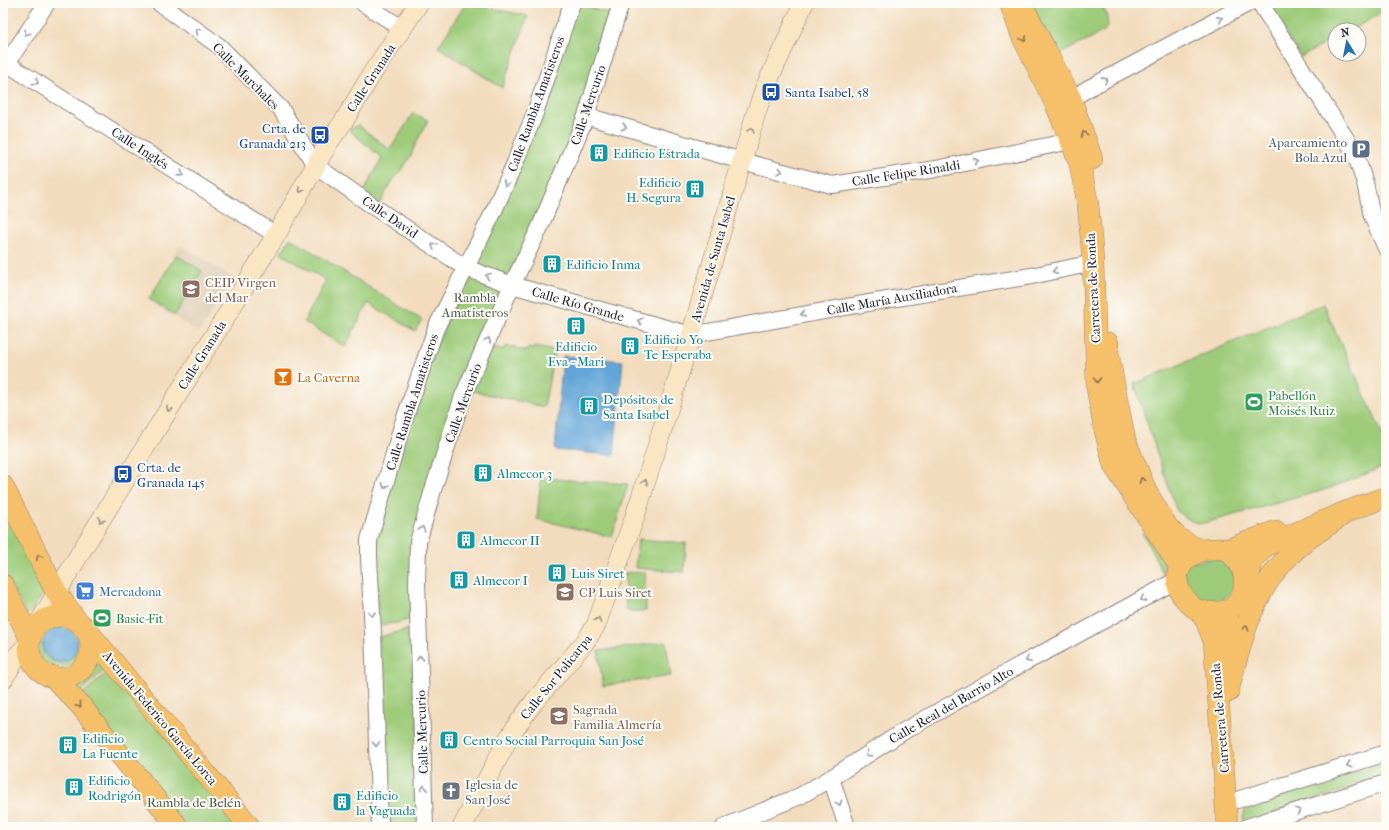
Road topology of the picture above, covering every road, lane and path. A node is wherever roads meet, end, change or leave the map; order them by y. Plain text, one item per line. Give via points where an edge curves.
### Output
1 (47, 3) edge
2 (159, 3) edge
3 (363, 3) edge
4 (419, 3) edge
5 (572, 3) edge
6 (621, 3) edge
7 (804, 3) edge
8 (1010, 3) edge
9 (1021, 3) edge
10 (1249, 3) edge
11 (1260, 3) edge
12 (403, 29) junction
13 (5, 62) edge
14 (1071, 99) junction
15 (586, 116) junction
16 (1071, 141) junction
17 (742, 161) junction
18 (315, 165) junction
19 (276, 235) junction
20 (1386, 248) edge
21 (1093, 263) junction
22 (466, 268) junction
23 (512, 285) junction
24 (691, 335) junction
25 (3, 486) edge
26 (1386, 486) edge
27 (1386, 497) edge
28 (1348, 511) junction
29 (634, 519) joint
30 (1226, 550) junction
31 (1201, 551) junction
32 (1178, 573) junction
33 (3, 585) edge
34 (1245, 585) junction
35 (56, 592) junction
36 (1228, 610) junction
37 (1200, 611) junction
38 (81, 624) junction
39 (33, 635) junction
40 (5, 674) edge
41 (52, 676) junction
42 (1228, 692) junction
43 (1386, 753) edge
44 (831, 778) junction
45 (1386, 782) edge
46 (1237, 800) junction
47 (178, 827) edge
48 (250, 827) edge
49 (380, 827) edge
50 (425, 827) edge
51 (462, 827) edge
52 (724, 827) edge
53 (847, 827) edge
54 (1227, 827) edge
55 (1237, 827) edge
56 (1247, 827) edge

1 -> 13 street
18 -> 2 street, Calle Marchales via 280,109 218,46
3 - 12 street
4 - 12 main road, Calle Granada
5 -> 22 street, Calle Rambla Amatisteros via 535,113 515,163
6 - 15 street, Calle Mercurio
17 -> 7 main road, Avenida de Santa Isabel via 764,90
8 -> 16 main road, Carretera de Ronda via 1022,36
9 - 14 main road, Carretera de Ronda
14 -> 10 street
11 - 20 street via 1355,153 1372,216
12 - 18 main road, Calle Granada
13 -> 19 street, Calle Inglés
31 -> 14 main road, Carretera de Ronda via 1178,538 1168,528 1147,493 1125,440 1108,353 1107,267 1096,171
15 -> 17 street, Calle Felipe Rinaldi
15 - 23 street, Calle Mercurio via 540,227
17 -> 16 street, Calle Felipe Rinaldi via 832,185 936,169
16 - 21 main road, Carretera de Ronda via 1079,161 1088,204
17 - 24 main road, Avenida de Santa Isabel
18 -> 19 main road, Calle Granada
22 -> 18 street, Calle David
19 -> 35 main road, Calle Granada
21 -> 24 street, Calle María Auxiliadora
21 -> 32 main road, Carretera de Ronda via 1097,388 1114,466
23 -> 22 street, Calle Río Grande
22 -> 49 street, Calle Rambla Amatisteros via 434,335 402,426 369,540
24 -> 23 street, Calle Río Grande
50 -> 23 street, Calle Mercurio via 417,584 418,542 463,396
29 -> 24 main road, Avenida de Santa Isabel
35 -> 25 main road, Avenida Federico García Lorca
26 - 30 main road
27 - 28 main road
28 - 34 main road via 1265,546 1254,559
42 -> 28 main road via 1248,619 1274,572 1298,548
51 -> 29 main road, Calle Sor Policarpa via 518,724 592,633
30 - 31 main road
30 - 34 main road via 1241,564
31 - 32 main road via 1186,561
32 - 37 main road via 1179,591 1191,606
32 -> 44 street, Calle Real del Barrio Alto via 1064,642 904,731
33 - 39 main road
34 - 36 main road via 1236,604
35 - 38 main road, Avenida Federico García Lorca
35 - 39 main road, Calle Granada
36 - 37 main road
36 - 42 main road, Carretera de Ronda
37 - 54 main road, Carretera de Ronda via 1214,642
38 - 39 main road via 68,616 56,616 46,619
38 - 41 main road via 90,637 90,656 86,664 72,675 61,678
38 - 48 main road, Avenida Federico García Lorca
39 - 40 main road, Calle Granada
39 - 41 main road via 30,653 34,664 42,672
41 -> 47 main road via 81,706
42 - 46 main road, Carretera de Ronda via 1236,752
43 -> 46 street
44 - 52 street, Calle Real del Barrio Alto via 800,796
44 -> 53 street
56 -> 45 street
46 - 55 main road, Carretera de Ronda

